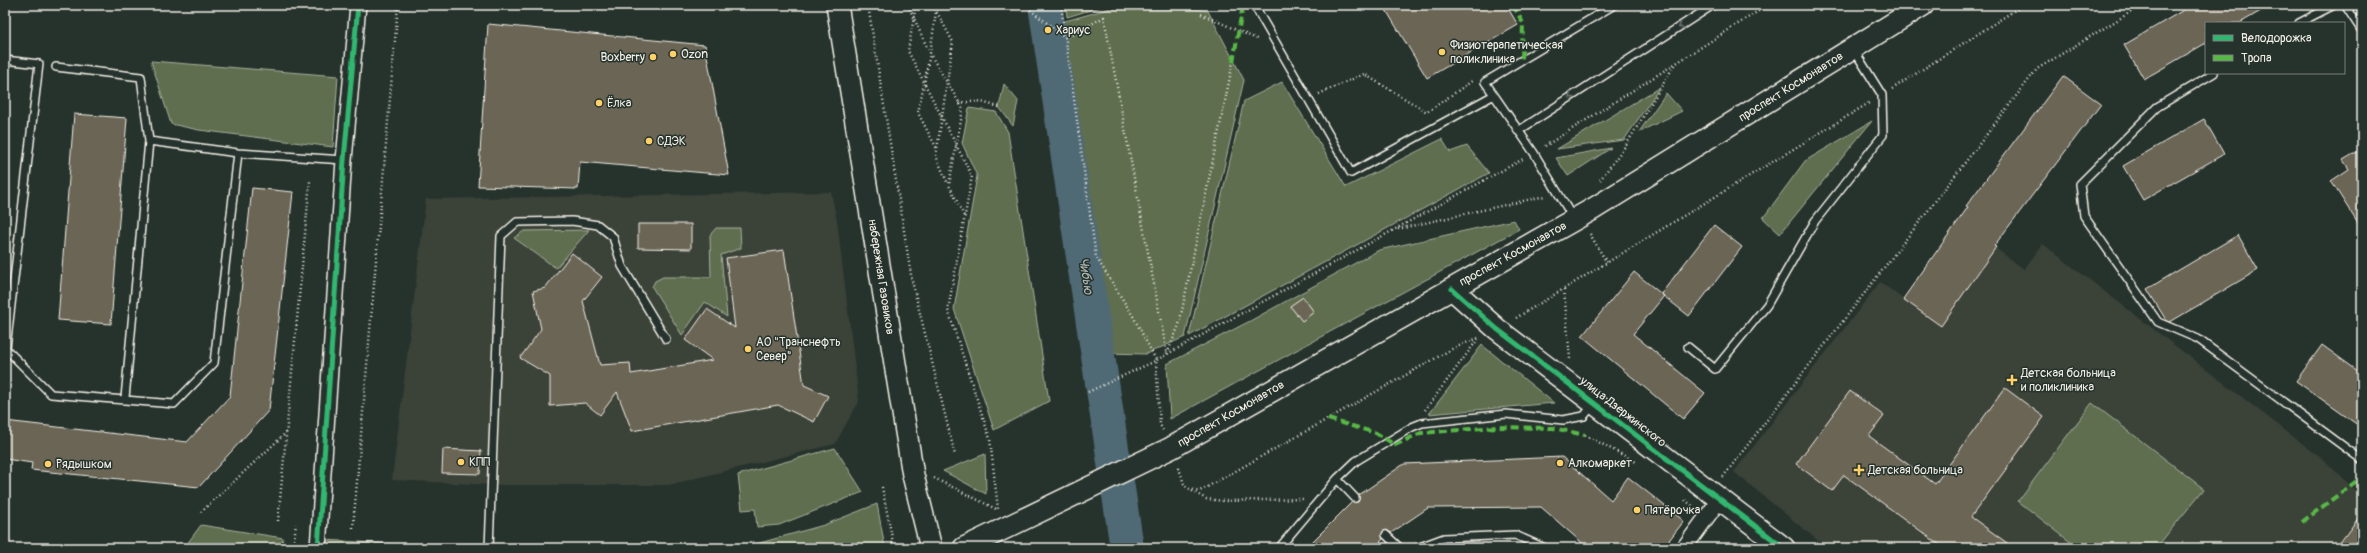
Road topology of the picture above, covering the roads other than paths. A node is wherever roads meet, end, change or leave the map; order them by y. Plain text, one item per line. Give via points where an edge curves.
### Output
1 (358, 5) edge
2 (837, 5) edge
3 (1254, 5) edge
4 (1614, 5) edge
5 (1713, 5) edge
6 (1923, 5) edge
7 (2334, 5) edge
8 (2345, 5) edge
9 (2301, 22) edge
10 (2362, 31) edge
11 (1853, 48) junction
12 (5, 60) edge
13 (56, 67) dead end
14 (2212, 74) edge
15 (1494, 95) junction
16 (1518, 131) junction
17 (149, 142) junction
18 (238, 153) junction
19 (344, 160) junction
20 (1574, 220) junction
21 (1452, 289) junction
22 (666, 339) dead end
23 (1688, 347) dead end
24 (6, 348) edge
25 (125, 398) junction
26 (1595, 402) junction
27 (2362, 460) edge
28 (1336, 479) junction
29 (1721, 489) junction
30 (1355, 498) dead end
31 (1386, 535) dead end
32 (318, 548) edge
33 (489, 548) edge
34 (932, 548) edge
35 (964, 548) edge
36 (1279, 548) edge
37 (1400, 548) edge
38 (1417, 548) edge
39 (1545, 548) edge
40 (1684, 548) edge
41 (1784, 548) edge

1 - 19 street
2 - 34 main road, набережная Газовиков via 913,475
3 - 15 lane via 1351,173
4 - 15 lane via 1485,82
5 -> 16 lane
6 - 11 main road, проспект Космонавтов
7 - 9 lane
8 - 10 lane
11 - 20 main road, проспект Космонавтов
11 - 23 lane via 1882,95 1883,135 1815,221 1767,305 1715,368
12 - 24 lane via 39,64
13 - 17 lane via 142,77
14 - 27 lane via 2157,107 2080,184 2084,216 2158,322 2198,339
15 - 16 lane
16 - 20 lane
17 - 18 lane
17 - 25 lane
18 - 19 lane
18 - 25 lane via 214,363 174,404
19 - 32 street
20 - 21 main road, проспект Космонавтов
21 - 26 main road, улица Дзержинского via 1498,329
21 - 35 main road, проспект Космонавтов via 1171,448
22 - 33 lane via 622,266 613,237 598,225 572,221 517,222 501,236
24 - 25 lane via 51,394
26 - 28 lane via 1584,416 1562,420 1506,414 1422,423 1356,462
26 - 29 main road, улица Дзержинского
28 - 30 lane
28 - 36 lane
29 - 40 street
29 - 41 main road, улица Дзержинского
31 - 37 lane
38 - 39 lane via 1444,538 1516,535

